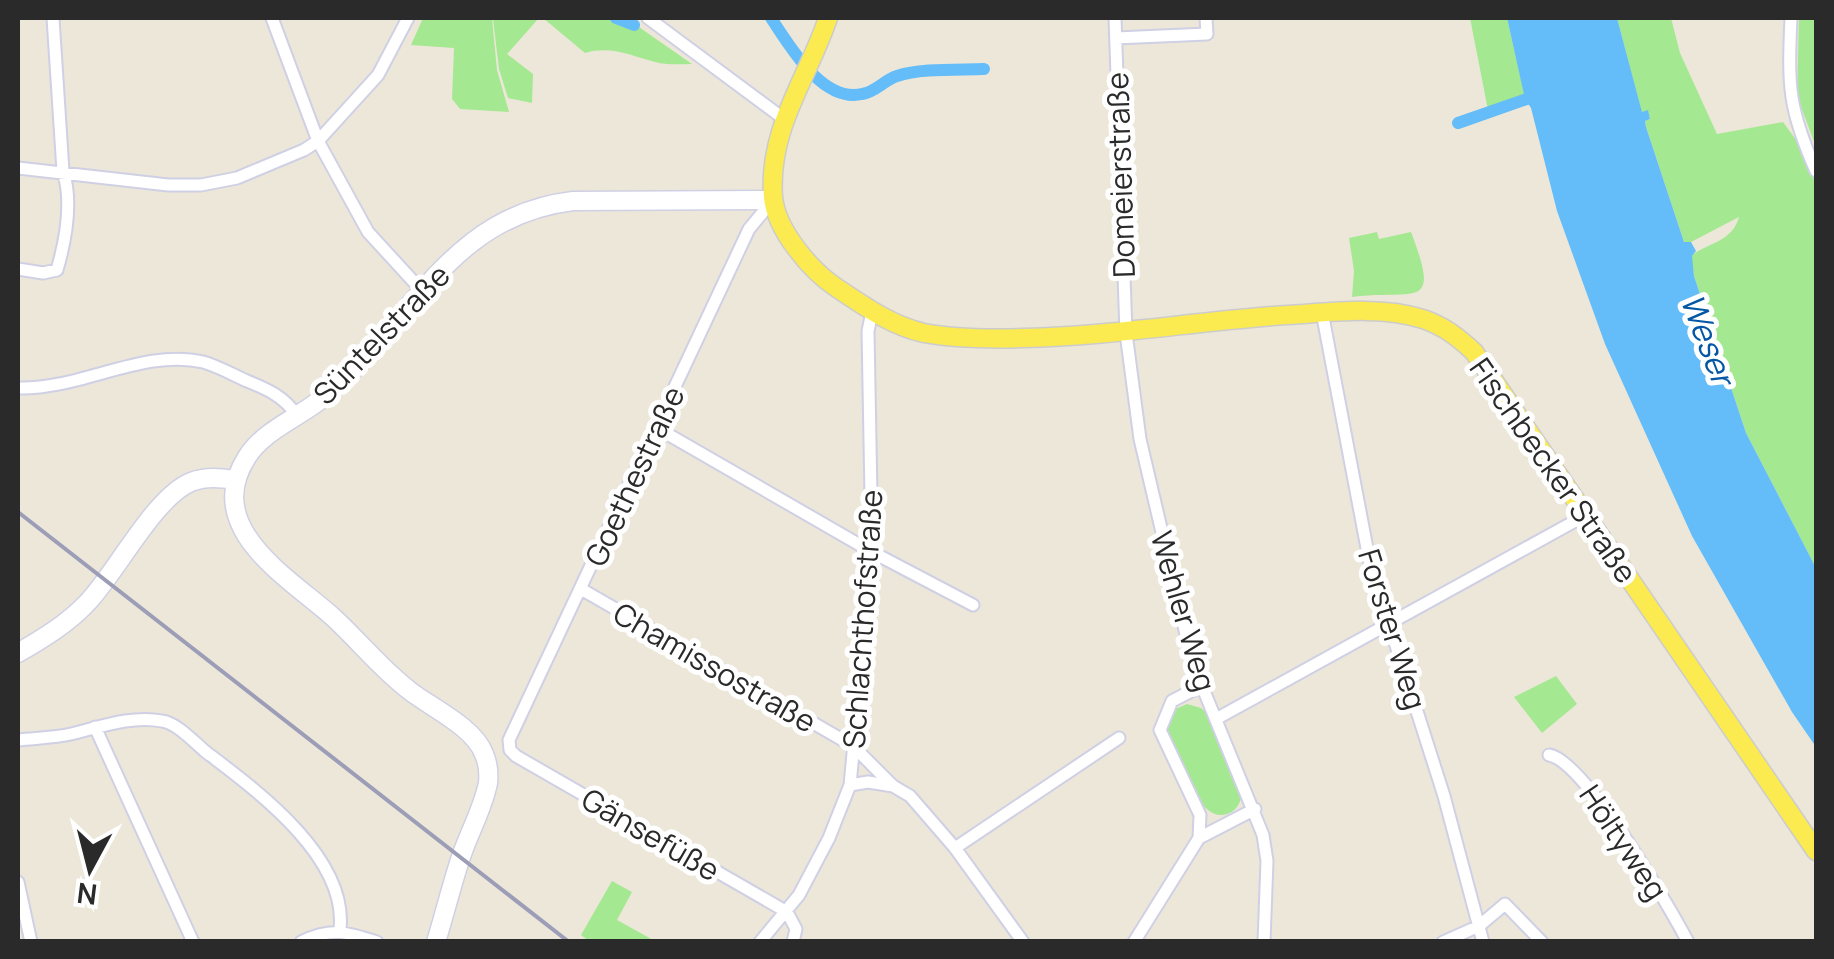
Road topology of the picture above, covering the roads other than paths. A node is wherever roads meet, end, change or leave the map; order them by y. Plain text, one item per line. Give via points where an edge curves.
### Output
1 (52, 18) edge
2 (272, 18) edge
3 (408, 18) edge
4 (648, 18) edge
5 (828, 18) edge
6 (1115, 18) edge
7 (1206, 18) edge
8 (1790, 18) edge
9 (1116, 38) junction
10 (784, 119) junction
11 (318, 141) junction
12 (18, 168) edge
13 (63, 171) junction
14 (1816, 171) edge
15 (773, 200) junction
16 (18, 268) edge
17 (423, 292) junction
18 (872, 312) junction
19 (1322, 312) junction
20 (1126, 333) junction
21 (18, 388) edge
22 (297, 416) junction
23 (657, 428) junction
24 (236, 480) junction
25 (1586, 515) junction
26 (872, 552) junction
27 (581, 589) junction
28 (974, 605) dead end
29 (1391, 622) junction
30 (18, 653) edge
31 (1201, 686) junction
32 (1216, 719) junction
33 (95, 727) junction
34 (1119, 738) dead end
35 (18, 740) edge
36 (853, 746) junction
37 (1549, 755) dead end
38 (516, 756) joint
39 (850, 785) junction
40 (892, 786) junction
41 (1255, 809) junction
42 (1199, 838) junction
43 (955, 848) junction
44 (1816, 850) edge
45 (18, 882) edge
46 (787, 912) junction
47 (22, 922) edge
48 (1479, 926) junction
49 (340, 929) junction
50 (31, 942) edge
51 (193, 942) edge
52 (302, 942) edge
53 (377, 942) edge
54 (436, 942) edge
55 (760, 942) edge
56 (792, 942) edge
57 (1023, 942) edge
58 (1134, 942) edge
59 (1264, 942) edge
60 (1443, 942) edge
61 (1483, 942) edge
62 (1542, 942) edge
63 (1688, 942) edge

1 - 13 street
2 - 11 street
3 - 11 street via 378,75
4 - 10 street
5 - 10 main road
6 - 9 street, Domeierstraße
7 - 9 street via 1207,34
8 - 14 street via 1792,108
9 - 20 street, Domeierstraße
10 - 15 main road
11 - 13 street via 237,178 200,186
11 - 17 street via 368,232
12 - 13 street
13 - 16 street via 68,188 57,270
15 - 17 main road, Süntelstraße via 540,204 489,228
15 - 18 main road, Fischbecker Straße via 806,262
15 - 23 street, Goethestraße via 748,229
17 - 22 main road, Süntelstraße via 349,373
18 - 20 main road, Fischbecker Straße via 942,336
18 - 26 street, Schlachthofstraße
19 - 20 main road, Fischbecker Straße
19 - 25 main road, Fischbecker Straße via 1402,314 1448,330 1474,352
19 - 29 street, Forster Weg via 1370,564
20 - 31 street, Wehler Weg via 1142,449
21 - 22 street via 44,388 156,360 204,362 269,390
22 - 24 main road, Süntelstraße via 258,443
23 - 26 street
23 - 27 street, Goethestraße
24 - 30 main road via 184,485 88,603
24 - 54 main road via 236,510 256,550 372,660 483,749 487,785
25 - 29 street
25 - 44 main road, Fischbecker Straße
26 - 28 street
26 - 36 street, Schlachthofstraße
27 - 36 street, Chamissostraße
27 - 38 street, Goethestraße via 510,740
29 - 32 street
29 - 48 street, Forster Weg
31 - 32 street, Wehler Weg
31 - 42 street via 1172,701 1160,730 1200,816
32 - 41 street, Wehler Weg
33 - 35 street
33 - 49 street via 167,721 274,804 330,879
33 - 51 street
34 - 43 street
36 - 39 street, Schlachthofstraße
36 - 40 street, Chamissostraße
37 - 63 street, Höltyweg via 1567,762 1586,784
38 - 46 street, Gänsefüße
39 - 40 street
39 - 46 street, Schlachthofstraße
40 - 43 street, Chamissostraße via 910,796
41 - 42 street
41 - 59 street, Wehler Weg via 1267,862
42 - 58 street
43 - 57 street, Chamissostraße
45 - 47 street
46 - 55 street, Schlachthofstraße
46 - 56 street via 796,929
47 - 50 street
48 - 60 street
48 - 61 street, Forster Weg
48 - 62 street via 1505,904
49 - 52 street
49 - 53 street

